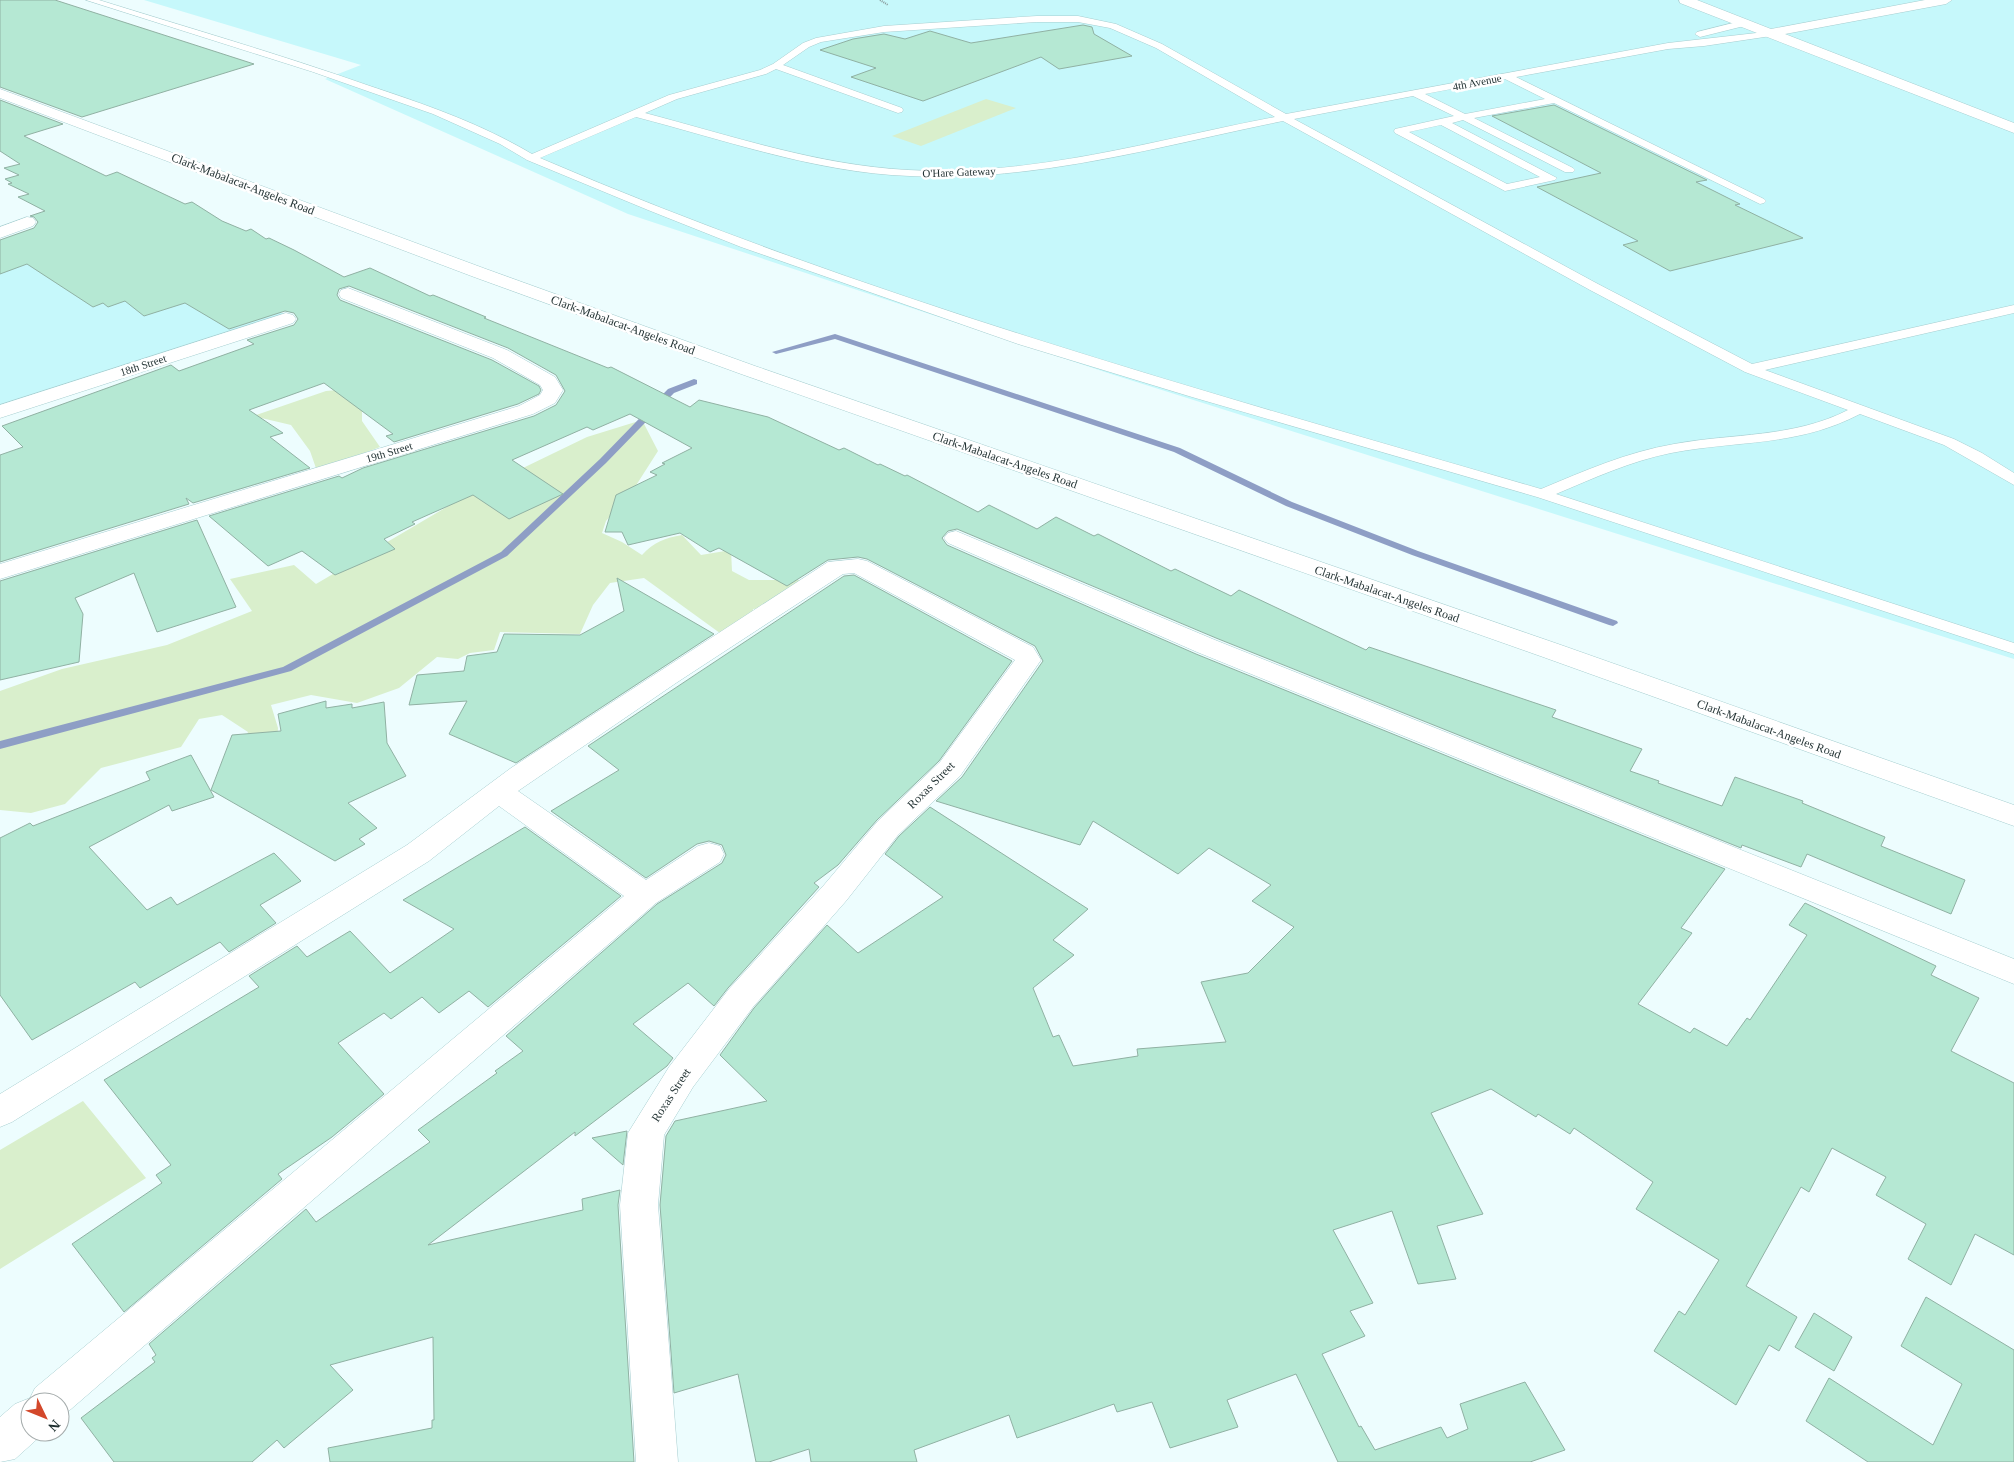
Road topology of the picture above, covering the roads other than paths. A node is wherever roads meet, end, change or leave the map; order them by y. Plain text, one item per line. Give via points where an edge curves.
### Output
1 (90, 0) edge
2 (1685, 0) edge
3 (1946, 0) edge
4 (1745, 23) junction
5 (1798, 28) junction
6 (1772, 33) junction
7 (1823, 38) dead end
8 (1668, 46) junction
9 (776, 66) junction
10 (1507, 76) junction
11 (0, 93) edge
12 (1415, 93) junction
13 (1553, 100) junction
14 (898, 110) dead end
15 (635, 113) junction
16 (1285, 118) junction
17 (1464, 118) junction
18 (1443, 122) junction
19 (2014, 128) edge
20 (1474, 138) junction
21 (1429, 147) junction
22 (1511, 157) junction
23 (531, 158) junction
24 (1466, 167) junction
25 (1570, 170) dead end
26 (1760, 200) dead end
27 (27, 222) dead end
28 (0, 233) edge
29 (348, 294) dead end
30 (2014, 309) edge
31 (286, 319) dead end
32 (1750, 369) junction
33 (1860, 410) junction
34 (0, 412) edge
35 (2014, 480) edge
36 (1542, 494) junction
37 (956, 538) dead end
38 (0, 572) edge
39 (2014, 649) edge
40 (499, 792) junction
41 (2014, 816) edge
42 (710, 854) dead end
43 (645, 895) junction
44 (2014, 972) edge
45 (0, 1112) edge
46 (61, 1392) edge
47 (20, 1427) edge
48 (0, 1444) edge
49 (657, 1462) edge

1 - 23 lane via 316,70 437,112 504,142
2 - 4 street
3 - 5 street, 4th Avenue
4 - 5 street, 4th Avenue via 1772,18
4 - 6 street
4 - 8 lane, 4th Avenue
5 - 6 street, 4th Avenue
5 - 7 street
6 - 8 lane, 4th Avenue
6 - 19 street
8 - 10 lane, 4th Avenue
9 - 14 lane
9 - 15 lane via 687,92
9 - 16 lane via 806,45 849,34 950,23 1078,19 1113,26 1140,37
10 - 12 lane, 4th Avenue
10 - 13 lane
11 - 41 street, Clark-Mabalacat-Angeles Road via 738,367
12 - 16 lane, 4th Avenue
12 - 17 lane
13 - 17 lane
13 - 26 lane
15 - 16 lane, O'Hare Gateway via 820,160 864,169 926,173 1046,164
15 - 23 lane
16 - 32 lane
17 - 18 lane
17 - 25 lane
18 - 20 lane
18 - 21 lane via 1399,131
20 - 21 lane
20 - 22 lane
21 - 24 lane
22 - 24 lane
22 - 24 lane via 1551,178 1505,188
23 - 36 lane via 745,244 1023,341
27 - 28 street
29 - 38 street, 19th Street via 500,354 548,381 552,390 548,399 516,413
30 - 32 lane
31 - 34 street, 18th Street
32 - 33 lane
33 - 35 lane via 1949,442
33 - 36 lane via 1818,428 1784,435 1660,451 1621,462
36 - 39 lane
37 - 44 street via 1206,646
40 - 43 street
40 - 45 street via 418,853
40 - 49 street, Roxas Street via 675,671 837,567 858,566 1024,653 1028,660 950,769 888,828 741,998 681,1077 646,1134 639,1205
42 - 43 street
43 - 46 street
47 - 48 street

